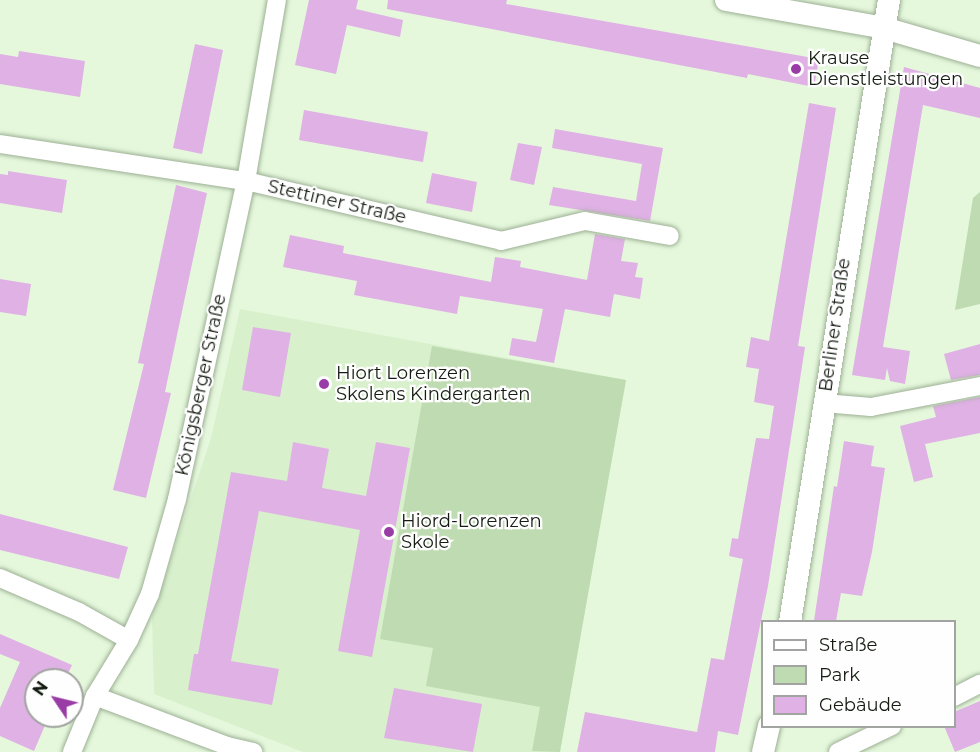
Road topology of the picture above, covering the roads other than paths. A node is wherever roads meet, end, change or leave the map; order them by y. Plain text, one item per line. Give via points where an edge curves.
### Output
1 (277, 0) edge
2 (726, 0) edge
3 (889, 0) edge
4 (884, 28) junction
5 (980, 56) edge
6 (0, 144) edge
7 (246, 181) junction
8 (670, 236) dead end
9 (980, 386) edge
10 (824, 404) junction
11 (0, 578) edge
12 (790, 620) edge
13 (129, 640) junction
14 (980, 684) edge
15 (95, 696) junction
16 (956, 696) edge
17 (769, 728) edge
18 (887, 728) edge
19 (72, 752) edge
20 (253, 752) edge
21 (764, 752) edge
22 (838, 752) edge

1 - 7 street, Königsberger Straße
2 - 4 street
3 - 4 street, Berliner Straße
4 - 5 street
4 - 10 street, Berliner Straße
6 - 7 street, Stettiner Straße
7 - 8 street, Stettiner Straße via 501,241 585,221
7 - 13 street, Königsberger Straße via 177,499 150,594
9 - 10 street via 871,407
10 - 12 street, Berliner Straße
11 - 13 street via 79,612
13 - 15 street, Königsberger Straße
14 - 16 street
15 - 19 street, Königsberger Straße
15 - 20 street
17 - 21 street
18 - 22 street

